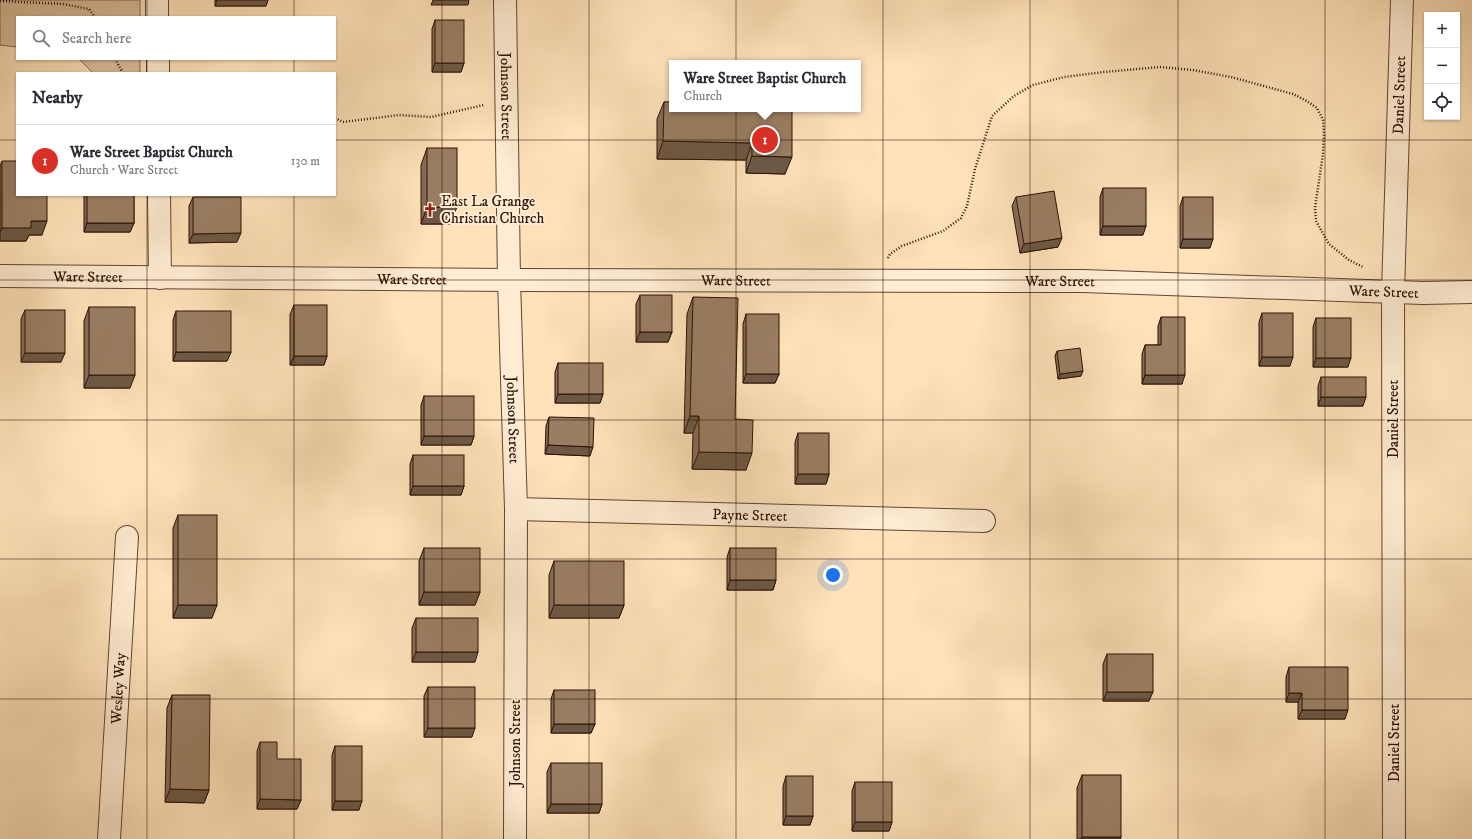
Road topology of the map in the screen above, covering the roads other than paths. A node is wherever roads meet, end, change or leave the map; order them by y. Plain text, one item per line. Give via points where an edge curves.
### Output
1 (157, 0) edge
2 (505, 0) edge
3 (1402, 0) edge
4 (157, 16) edge
5 (158, 60) edge
6 (158, 72) edge
7 (159, 196) edge
8 (0, 276) edge
9 (160, 278) junction
10 (509, 280) junction
11 (1393, 292) junction
12 (1472, 292) edge
13 (516, 509) junction
14 (984, 522) dead end
15 (127, 537) dead end
16 (108, 839) edge
17 (515, 839) edge
18 (1394, 839) edge

1 - 4 street
2 - 10 street, Johnson Street
3 - 11 street, Daniel Street
5 - 6 street
7 - 9 street
8 - 9 street, Ware Street
9 - 10 street, Ware Street
10 - 11 street, Ware Street via 1083,281
10 - 13 street, Johnson Street
11 - 12 street, Ware Street
11 - 18 street, Daniel Street
13 - 14 street, Payne Street
13 - 17 street, Johnson Street
15 - 16 street, Wesley Way

